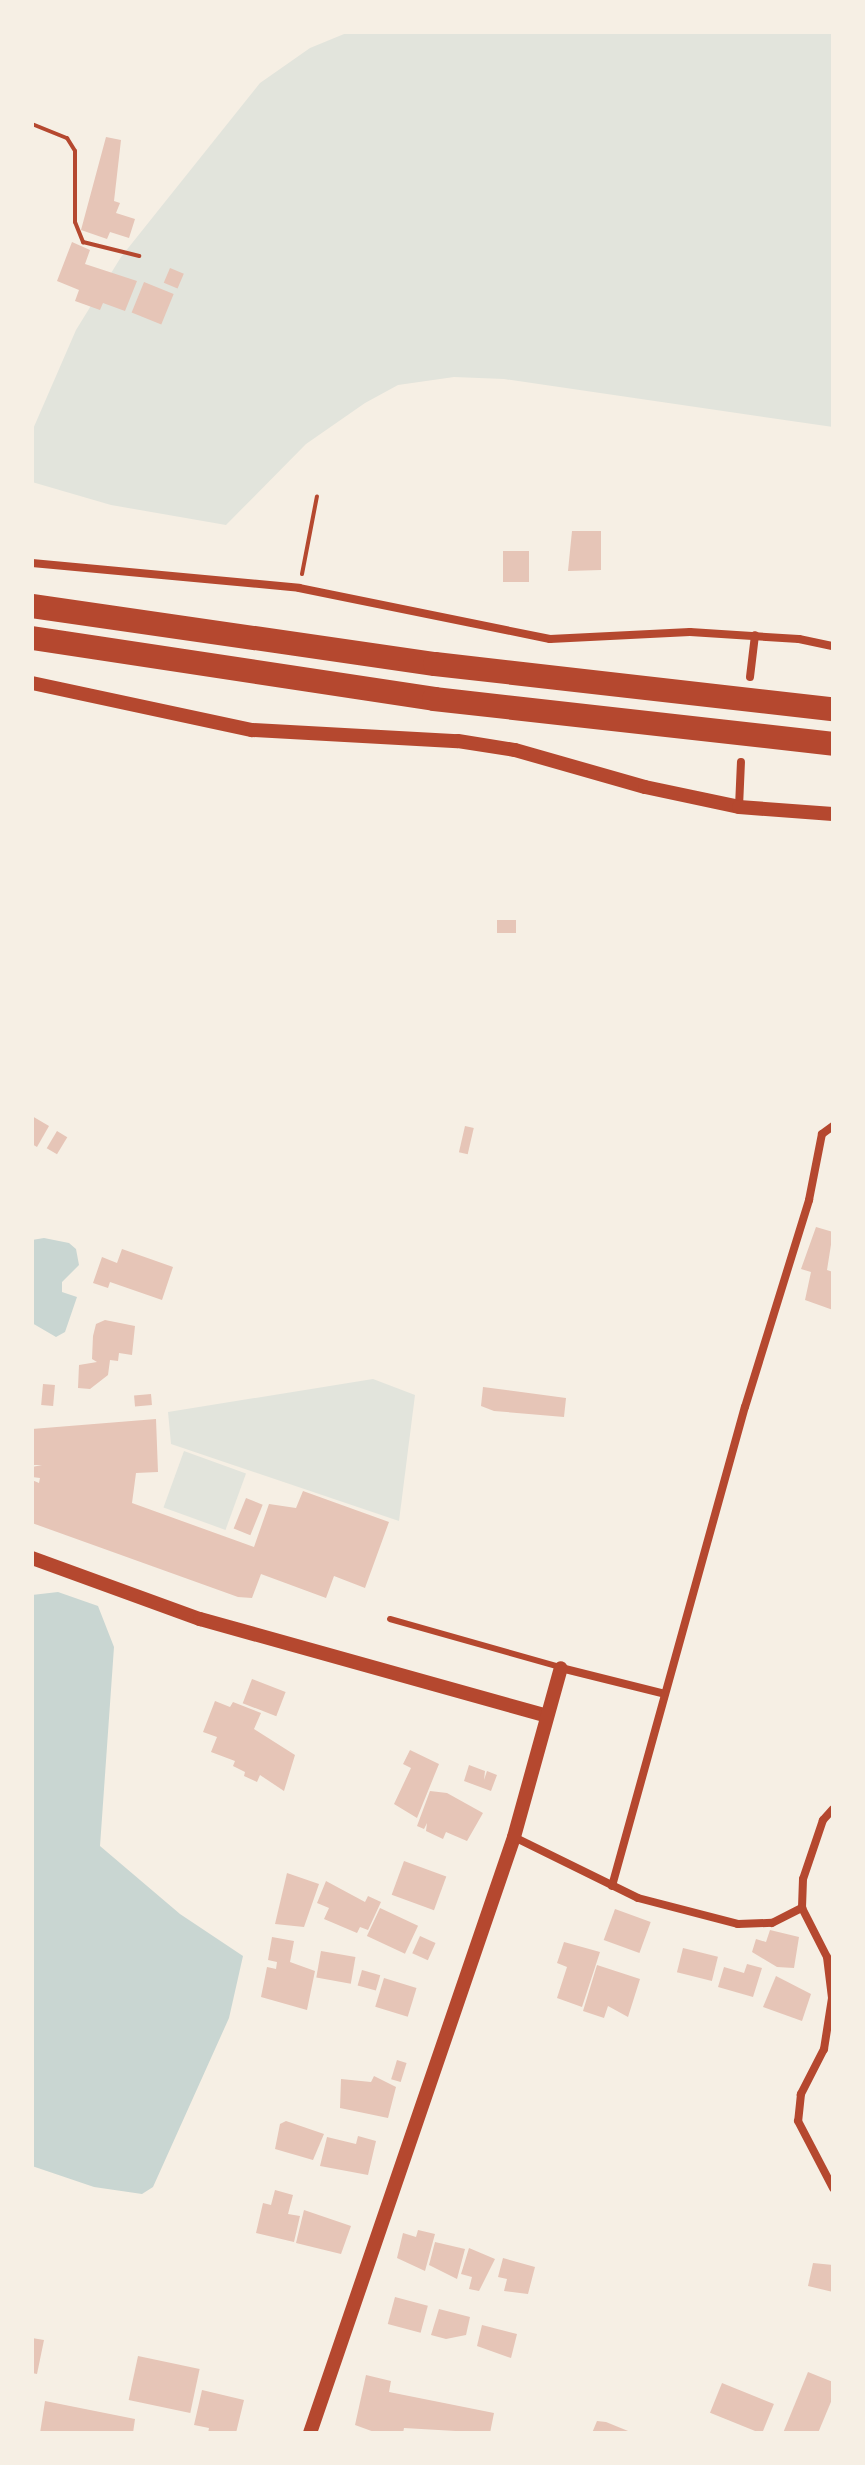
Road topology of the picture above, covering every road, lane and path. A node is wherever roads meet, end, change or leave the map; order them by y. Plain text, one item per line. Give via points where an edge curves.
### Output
1 (32, 124) edge
2 (139, 256) dead end
3 (317, 496) dead end
4 (32, 563) edge
5 (299, 588) junction
6 (32, 606) edge
7 (755, 635) junction
8 (32, 638) edge
9 (833, 646) edge
10 (750, 677) dead end
11 (32, 683) edge
12 (833, 709) edge
13 (833, 744) edge
14 (741, 762) dead end
15 (739, 807) junction
16 (833, 814) edge
17 (833, 1126) edge
18 (32, 1558) edge
19 (390, 1619) dead end
20 (561, 1668) junction
21 (665, 1694) junction
22 (547, 1716) junction
23 (833, 1809) edge
24 (514, 1837) junction
25 (612, 1886) junction
26 (802, 1908) junction
27 (833, 2188) edge
28 (310, 2433) edge

1 - 2 path via 67,138 75,151 75,222 83,242
3 - 5 path
4 - 5 street
5 - 7 street via 550,639 690,632
6 - 12 highway via 435,664
7 - 9 street
7 - 10 street
8 - 13 highway via 434,699
11 - 15 street via 252,730 458,741 515,750
14 - 15 street
15 - 16 street
17 - 21 street via 822,1134 809,1200
18 - 22 street via 200,1619
19 - 20 lane
20 - 21 street
20 - 22 street
21 - 25 street
22 - 24 street
23 - 26 street via 823,1820 803,1879
24 - 25 street
24 - 28 street
25 - 26 street via 738,1924 772,1923
26 - 27 street via 827,1957 832,1998 824,2049 801,2094 798,2121

